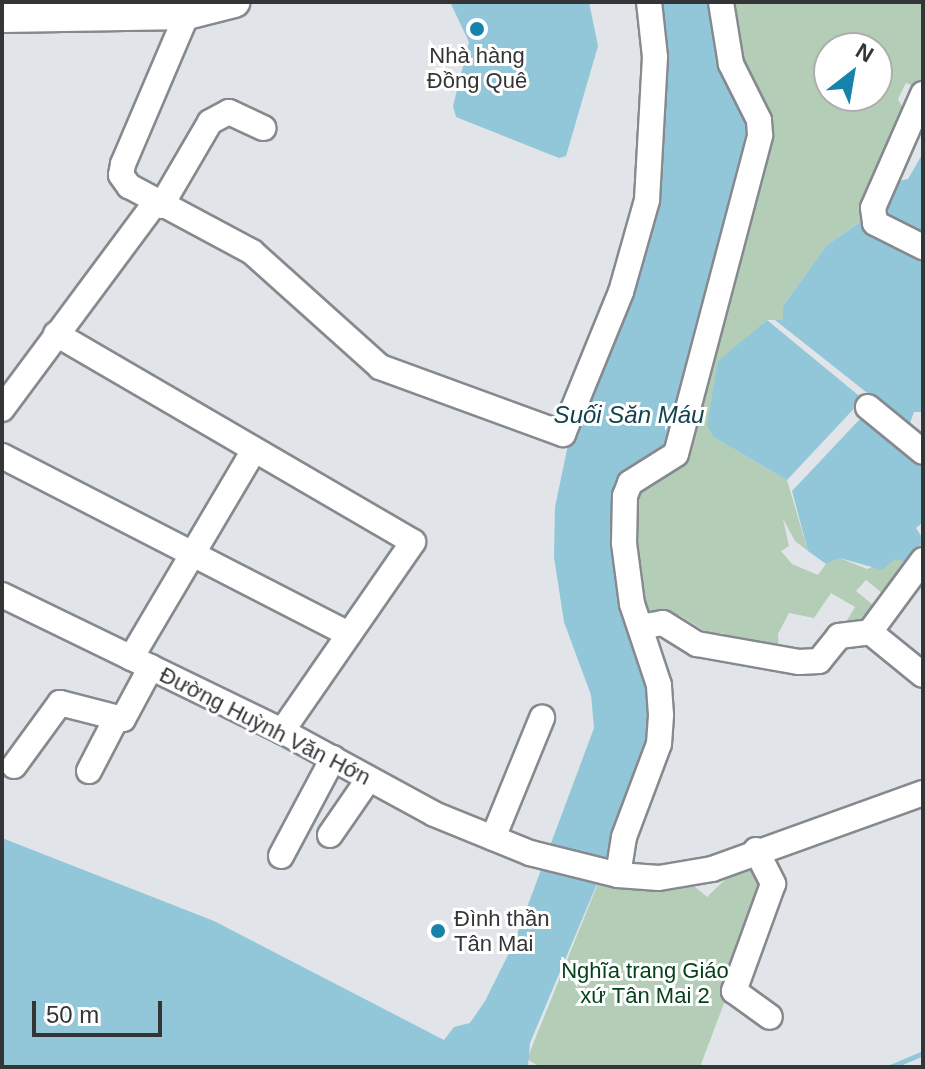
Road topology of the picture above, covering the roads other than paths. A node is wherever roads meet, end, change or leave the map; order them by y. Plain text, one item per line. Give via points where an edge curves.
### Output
1 (234, 2) edge
2 (649, 2) edge
3 (721, 2) edge
4 (187, 14) junction
5 (2, 17) edge
6 (923, 94) edge
7 (263, 128) dead end
8 (158, 205) junction
9 (923, 247) edge
10 (56, 334) junction
11 (868, 407) dead end
12 (2, 409) edge
13 (253, 452) junction
14 (923, 452) edge
15 (2, 456) edge
16 (193, 553) junction
17 (923, 560) edge
18 (2, 595) edge
19 (640, 627) junction
20 (870, 632) junction
21 (349, 634) junction
22 (141, 662) junction
23 (923, 675) edge
24 (542, 718) dead end
25 (116, 719) junction
26 (282, 731) junction
27 (333, 758) junction
28 (14, 766) dead end
29 (89, 771) dead end
30 (368, 780) junction
31 (923, 793) edge
32 (330, 835) dead end
33 (493, 838) junction
34 (756, 850) junction
35 (281, 856) dead end
36 (618, 875) junction
37 (770, 1017) dead end

1 - 4 main road
2 - 8 street via 655,57 647,200 621,292 563,434 380,367 252,252 227,235
3 - 19 street via 731,64 754,107 760,135 676,454 630,483 625,496 624,543
4 - 5 main road
4 - 8 street via 121,175
6 - 9 street via 873,208 875,223
7 - 8 street via 229,112 210,122
8 - 10 street
10 - 12 street
10 - 13 street
11 - 14 street
13 - 16 street
13 - 21 street via 413,542
15 - 16 street
16 - 21 street
16 - 22 street
17 - 20 street
18 - 22 street, Đường Huỳnh Văn Hớn
19 - 20 street via 663,623 697,644 799,662 819,661 839,636
19 - 36 street via 659,685 660,730 653,767 624,837
20 - 23 street
21 - 26 street
22 - 25 street via 128,714
22 - 26 street, Đường Huỳnh Văn Hớn
24 - 33 street
25 - 28 street via 60,703
25 - 29 street
26 - 27 street, Đường Huỳnh Văn Hớn
27 - 30 street, Đường Huỳnh Văn Hớn
27 - 35 street
30 - 32 street
30 - 33 street, Đường Huỳnh Văn Hớn
31 - 34 street
33 - 36 street, Đường Huỳnh Văn Hớn
34 - 36 street via 712,869 677,876
34 - 37 street via 773,884 734,991

